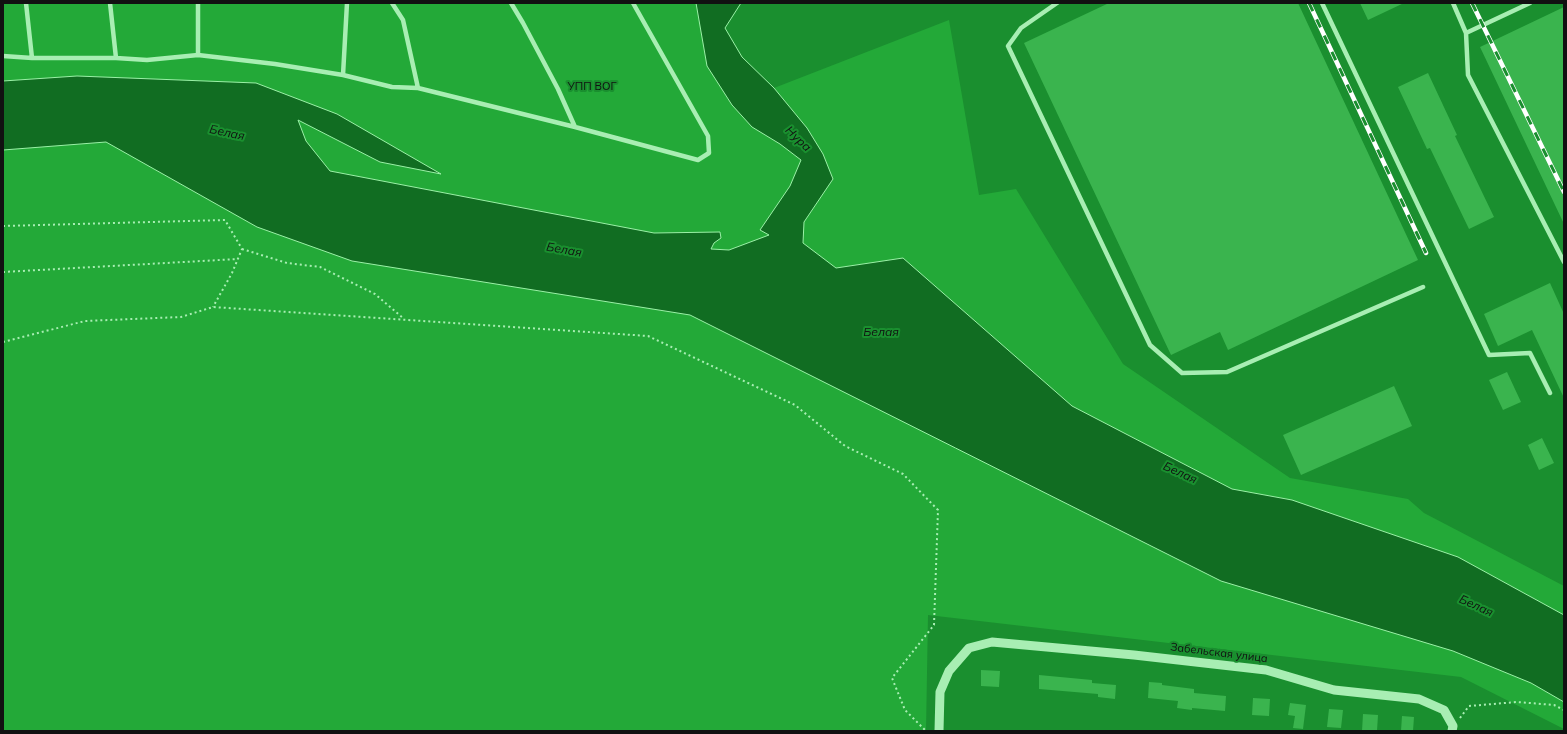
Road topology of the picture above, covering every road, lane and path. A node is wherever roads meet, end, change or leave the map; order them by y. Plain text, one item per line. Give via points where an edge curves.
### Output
1 (26, 3) edge
2 (110, 3) edge
3 (198, 3) edge
4 (347, 3) edge
5 (392, 3) edge
6 (511, 3) edge
7 (633, 3) edge
8 (1057, 3) edge
9 (1322, 3) edge
10 (1453, 3) edge
11 (1530, 3) edge
12 (1466, 33) junction
13 (198, 54) junction
14 (3, 56) edge
15 (32, 58) junction
16 (116, 58) junction
17 (343, 75) junction
18 (418, 88) junction
19 (575, 128) junction
20 (3, 226) edge
21 (242, 249) junction
22 (238, 259) junction
23 (1564, 262) edge
24 (3, 272) edge
25 (1422, 287) dead end
26 (213, 307) junction
27 (404, 319) junction
28 (3, 342) edge
29 (1550, 393) dead end
30 (1564, 710) edge
31 (1452, 729) edge
32 (926, 731) edge
33 (939, 731) edge

1 - 15 lane
2 - 16 lane
3 - 13 lane
4 - 17 lane
5 - 18 lane via 403,20
6 - 19 lane via 558,89
7 - 19 lane via 708,136 709,153 698,160
8 - 25 lane via 1021,28 1008,46 1150,345 1182,373 1227,372
9 - 29 lane via 1489,355 1530,353
10 - 12 lane
11 - 12 lane
12 - 23 lane via 1468,75
13 - 16 lane via 147,60
13 - 17 lane
14 - 15 lane
15 - 16 lane
17 - 18 lane via 392,87
18 - 19 lane
20 - 21 path via 226,220
21 - 22 path
21 - 27 path via 288,263 320,267 376,294
22 - 24 path
22 - 26 path
26 - 27 path
26 - 28 path via 181,317 85,321
27 - 32 path via 648,336 795,405 845,446 903,474 938,510 934,625 892,678 905,710
30 - 31 path via 1554,705 1518,702 1469,706
31 - 33 street, Забельская улица via 1444,710 1419,699 1334,690 1266,670 992,642 969,648 949,671 940,692

